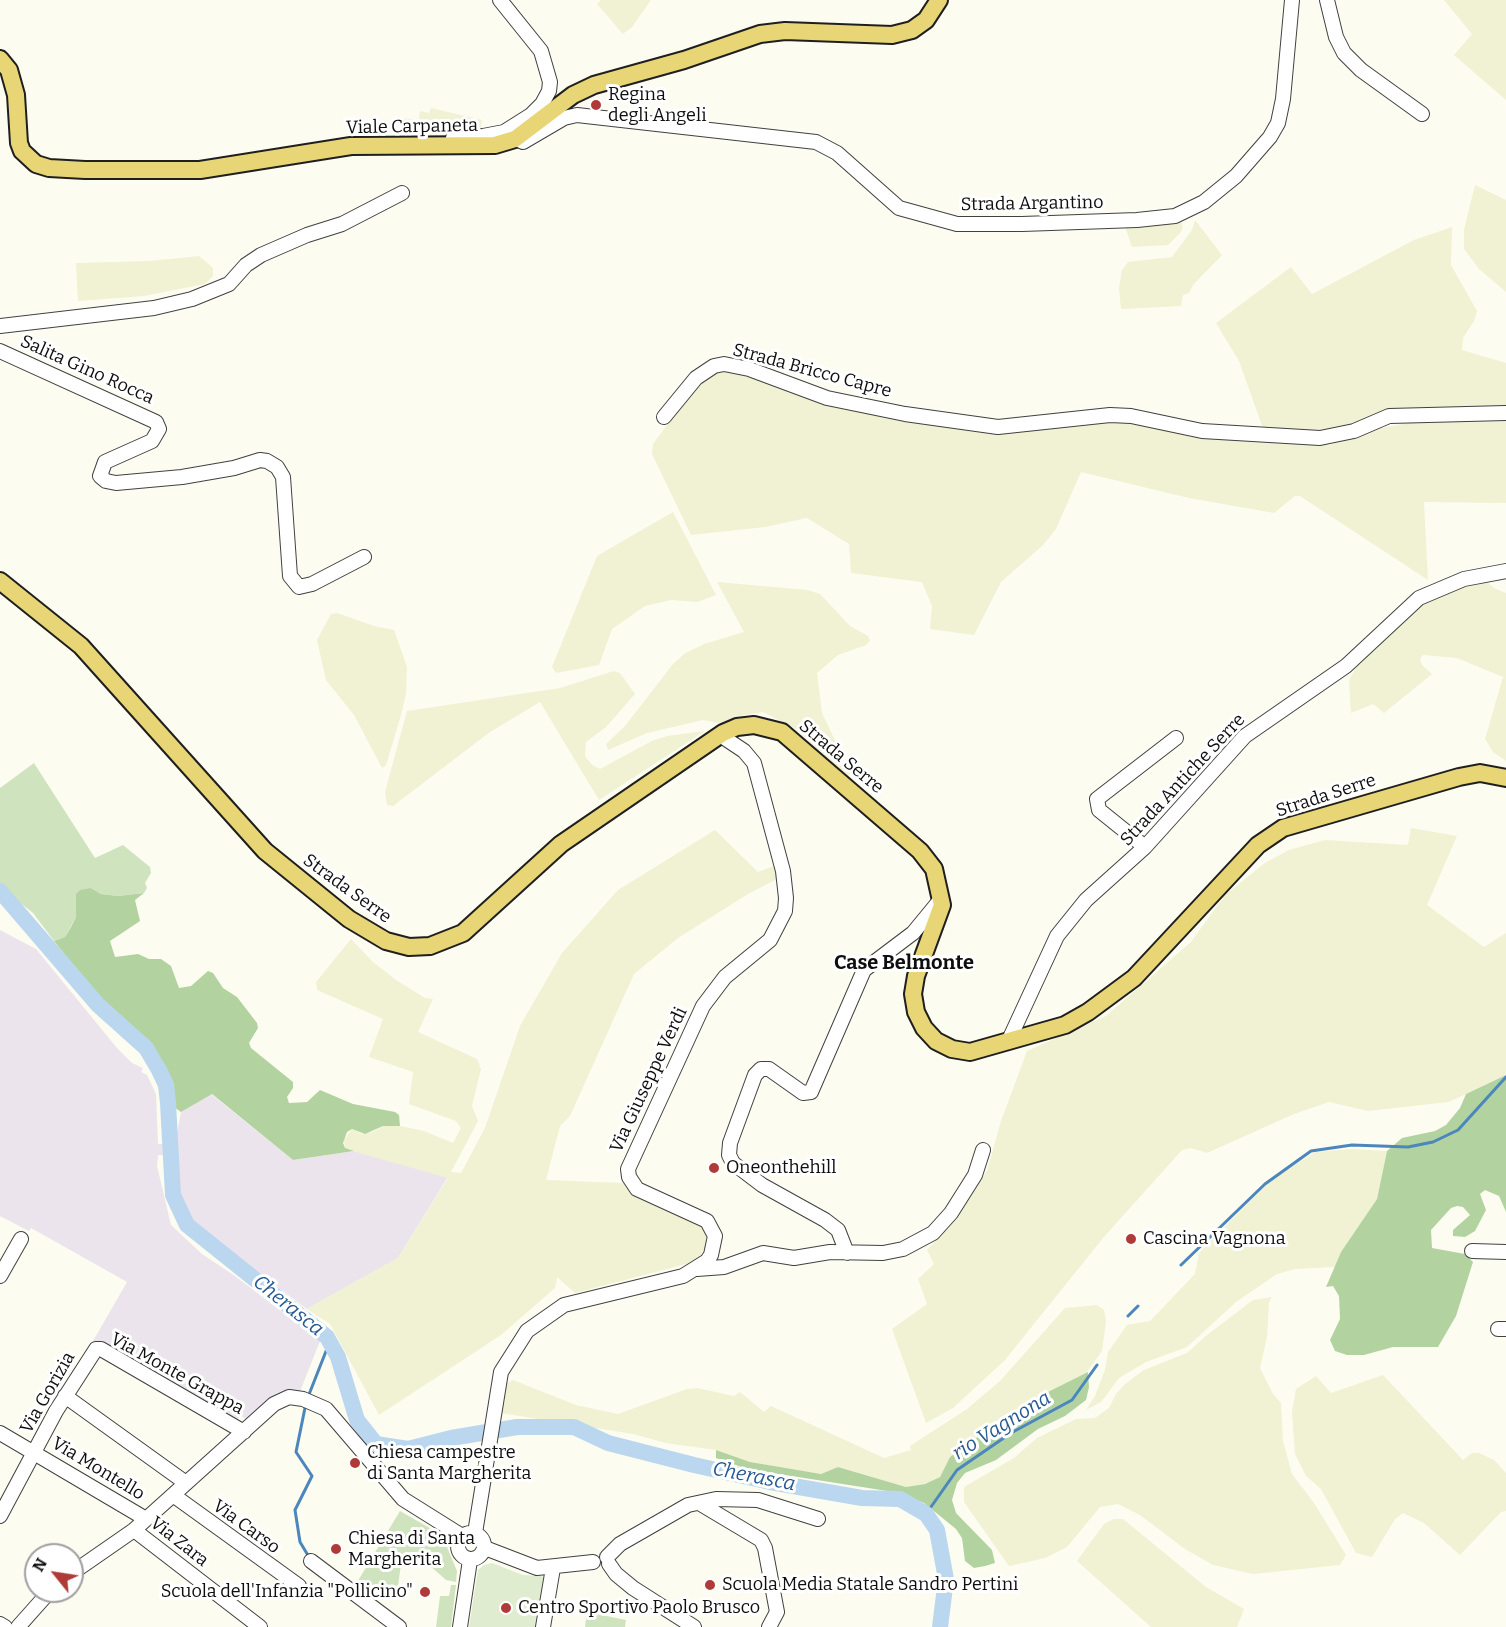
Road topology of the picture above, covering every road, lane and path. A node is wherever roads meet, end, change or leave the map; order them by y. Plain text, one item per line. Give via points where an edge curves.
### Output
1 (500, 0) edge
2 (939, 0) edge
3 (1292, 0) edge
4 (1327, 0) edge
5 (0, 58) edge
6 (1422, 114) dead end
7 (515, 139) junction
8 (443, 147) junction
9 (402, 193) dead end
10 (0, 326) edge
11 (0, 351) edge
12 (1506, 413) edge
13 (664, 417) dead end
14 (364, 557) dead end
15 (1506, 571) edge
16 (0, 581) edge
17 (720, 735) junction
18 (1176, 738) dead end
19 (1506, 778) edge
20 (1145, 847) junction
21 (942, 897) junction
22 (1008, 1042) junction
23 (983, 1149) dead end
24 (21, 1239) dead end
25 (1472, 1251) dead end
26 (1506, 1252) edge
27 (847, 1253) junction
28 (697, 1269) junction
29 (0, 1276) edge
30 (93, 1351) joint
31 (66, 1396) junction
32 (244, 1432) junction
33 (0, 1433) edge
34 (35, 1452) junction
35 (186, 1483) junction
36 (172, 1496) junction
37 (699, 1503) junction
38 (0, 1516) edge
39 (146, 1519) junction
40 (818, 1519) dead end
41 (134, 1530) junction
42 (469, 1535) junction
43 (485, 1548) junction
44 (470, 1560) junction
45 (608, 1560) junction
46 (310, 1561) dead end
47 (84, 1565) edge
48 (554, 1568) junction
49 (300, 1586) dead end
50 (39, 1603) edge
51 (0, 1624) edge
52 (5, 1627) edge
53 (18, 1627) edge
54 (260, 1627) edge
55 (399, 1627) edge
56 (460, 1627) edge
57 (543, 1627) edge
58 (694, 1627) edge
59 (769, 1627) edge

1 - 8 street via 542,51 549,91 542,104 504,132 453,138
2 - 7 main road, Viale Carpaneta via 926,20 912,30 892,35 785,31 760,34 594,85 573,95
3 - 7 street, Strada Argantino via 1278,123 1236,176 1204,202 1175,216 957,224 899,208 837,153 816,142 578,115 564,118 523,142
4 - 6 street via 1344,52 1361,70
5 - 8 main road, Viale Carpaneta via 9,70 16,95 19,143 29,159 42,166 200,170 351,146
7 - 8 main road, Viale Carpaneta via 495,146
9 - 10 street, Salita Gino Rocca via 353,219 261,255 229,284 192,299 154,308
11 - 14 street, Salita Gino Rocca via 156,422 159,433 152,441 105,462 100,476 106,481 182,477 267,461 278,467 283,477 290,576 299,587
12 - 13 street, Strada Bricco Capre via 1389,416 1353,431 1320,438 1202,431 1131,416 1080,417 998,427 844,402 724,364 696,378
15 - 20 street, Strada Antiche Serre via 1464,579 1419,598 1346,666 1245,736
16 - 17 main road, Strada Serre via 63,630 97,663 265,851 350,919 398,945 430,946 463,933 561,844
17 - 21 main road, Strada Serre via 754,725 792,739 920,851 934,869
17 - 28 street, Via Giuseppe Verdi via 754,763 783,871 786,898 782,921 770,940 725,977 703,1006 628,1169 637,1189 698,1214 712,1227 715,1236 711,1255
18 - 20 street via 1097,799 1099,810
19 - 22 main road, Strada Serre via 1480,773 1459,777 1283,828 1258,845 1134,978 1065,1025
20 - 22 street, Strada Antiche Serre via 1086,900 1057,936
21 - 22 main road, Strada Serre via 939,918 916,976 916,1012 936,1041 952,1049 970,1052
21 - 27 street via 913,933 864,970 811,1092 803,1093 769,1069 758,1070 729,1149 733,1163 752,1179 838,1230
23 - 27 street via 975,1175 933,1233 903,1249
24 - 29 street
25 - 26 street
27 - 28 street via 794,1258 763,1253 723,1268
28 - 42 street via 578,1300 540,1319 520,1340 504,1366
30 - 31 street, Via Gorizia
30 - 32 street, Via Monte Grappa via 101,1349
31 - 34 street, Via Gorizia
31 - 35 street
32 - 35 street
32 - 42 street via 274,1404 289,1397 307,1400 334,1416 403,1499
33 - 34 street, Via Montello
34 - 38 street, Via Gorizia
34 - 39 street, Via Montello
35 - 36 street
36 - 39 street
36 - 49 street, Via Carso
37 - 40 street via 716,1499 758,1500
37 - 45 street via 688,1505 620,1544
37 - 59 street via 760,1540 777,1612
39 - 41 street
41 - 47 street
41 - 54 street, Via Zara
42 - 43 street via 483,1540
42 - 44 street via 458,1544 459,1552
43 - 44 street via 481,1556
43 - 48 street via 524,1565
44 - 56 street
45 - 48 street via 598,1554 593,1562
45 - 58 street via 616,1574 633,1588
46 - 55 street
48 - 57 street
50 - 53 street
51 - 52 street

